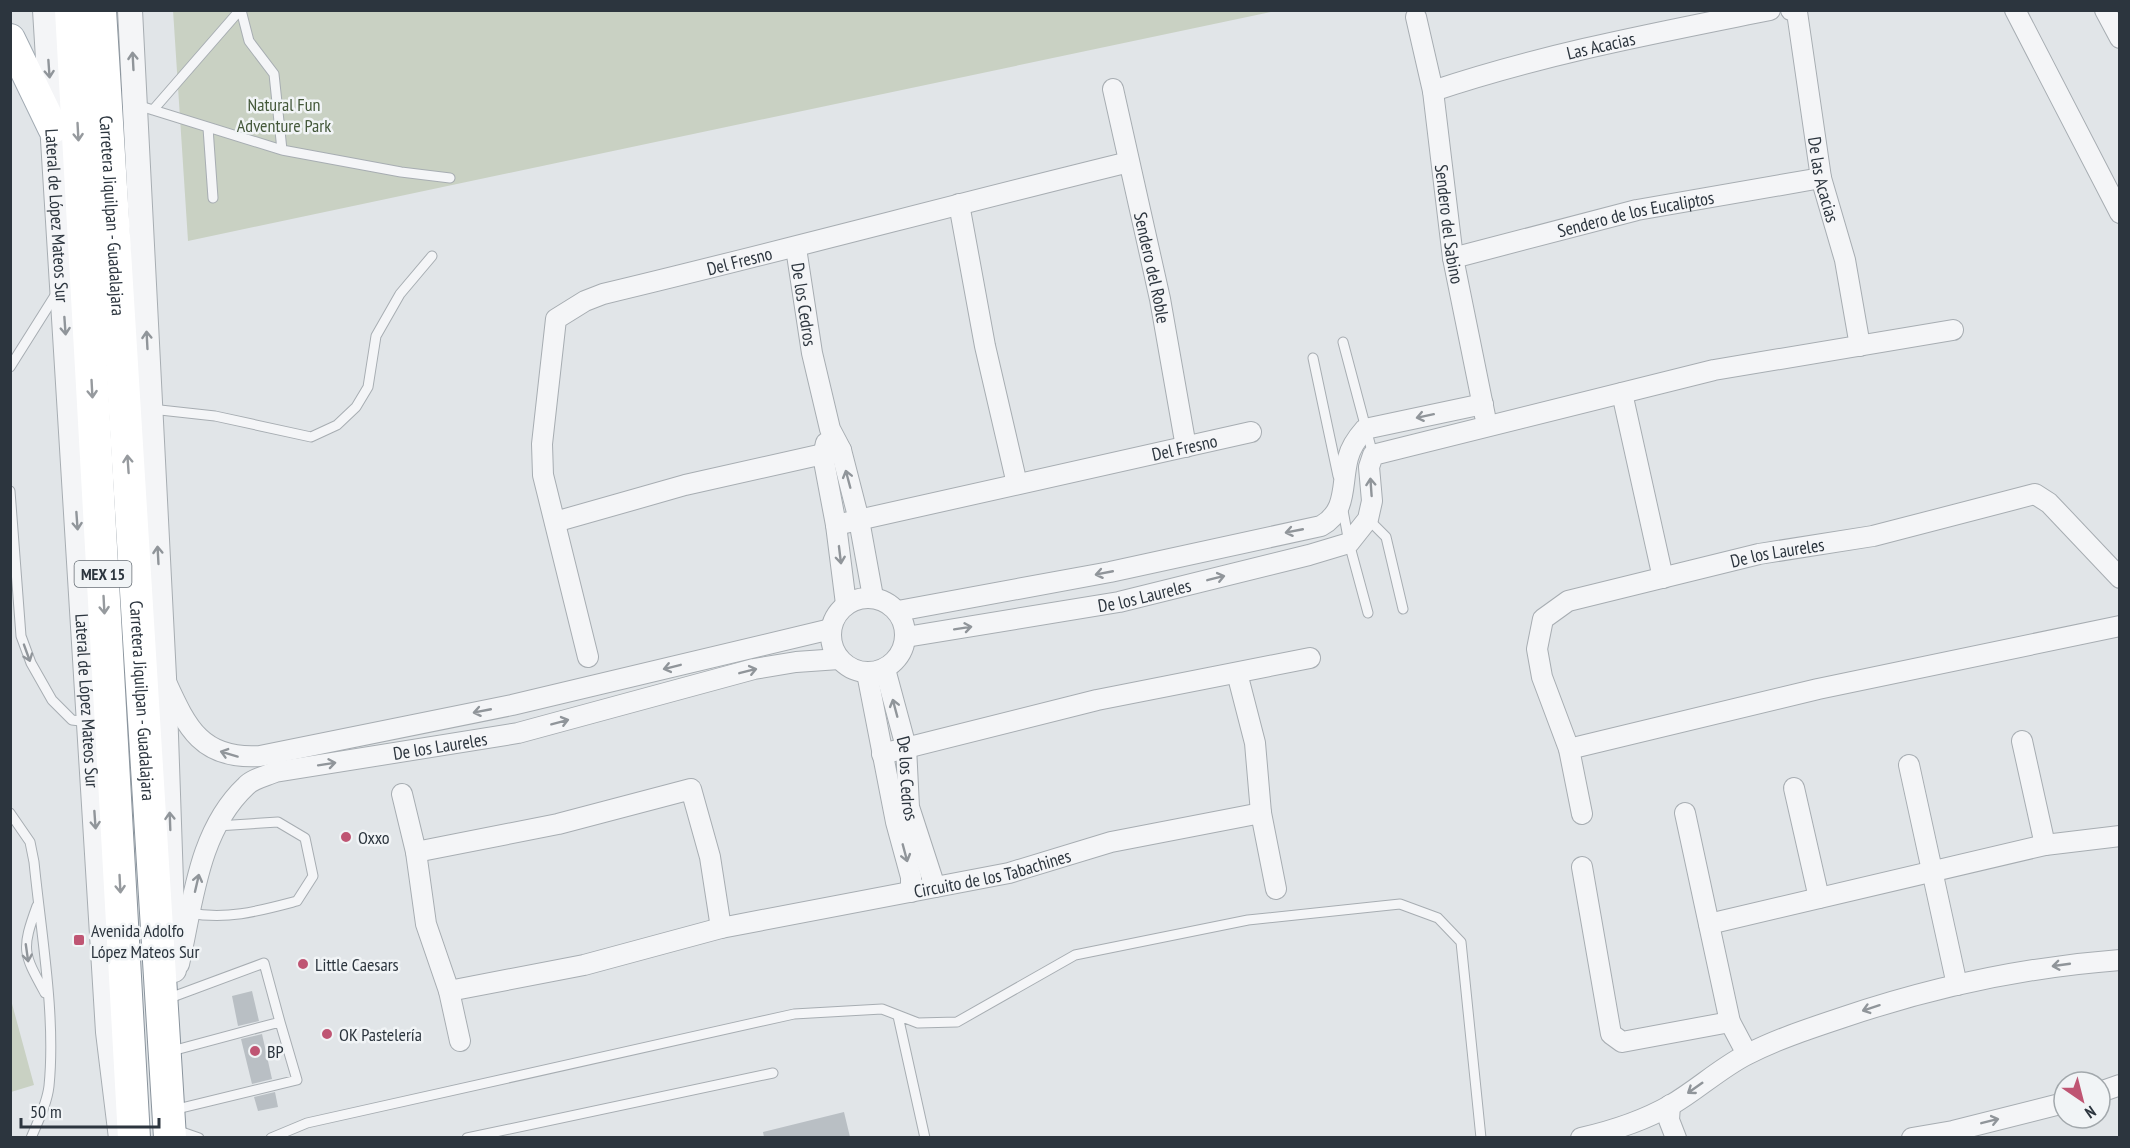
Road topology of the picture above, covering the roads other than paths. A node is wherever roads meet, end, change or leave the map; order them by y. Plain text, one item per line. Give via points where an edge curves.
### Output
1 (45, 10) edge
2 (72, 10) edge
3 (100, 10) edge
4 (130, 10) edge
5 (240, 10) edge
6 (1770, 10) edge
7 (2015, 10) edge
8 (2105, 10) edge
9 (1794, 11) edge
10 (1416, 17) dead end
11 (2120, 38) edge
12 (10, 39) edge
13 (1113, 89) dead end
14 (1433, 91) junction
15 (144, 107) junction
16 (53, 128) junction
17 (208, 128) junction
18 (282, 150) junction
19 (1129, 162) junction
20 (450, 178) dead end
21 (1821, 178) junction
22 (213, 198) dead end
23 (959, 204) junction
24 (2120, 213) edge
25 (796, 249) junction
26 (432, 256) dead end
27 (1453, 258) junction
28 (62, 284) junction
29 (1953, 330) dead end
30 (1343, 342) dead end
31 (1860, 346) junction
32 (1313, 358) dead end
33 (10, 367) edge
34 (1622, 393) junction
35 (1483, 404) junction
36 (150, 409) junction
37 (1365, 429) junction
38 (1488, 429) junction
39 (1251, 432) dead end
40 (1186, 447) junction
41 (832, 453) junction
42 (1373, 455) junction
43 (1017, 484) junction
44 (10, 491) edge
45 (1342, 504) junction
46 (1368, 519) junction
47 (859, 520) junction
48 (555, 522) junction
49 (836, 525) junction
50 (1349, 543) junction
51 (1663, 578) junction
52 (2120, 578) edge
53 (873, 597) junction
54 (846, 604) junction
55 (1403, 609) dead end
56 (898, 611) junction
57 (1368, 613) dead end
58 (2120, 626) edge
59 (831, 629) junction
60 (906, 637) junction
61 (588, 657) dead end
62 (1310, 658) dead end
63 (839, 659) junction
64 (876, 671) junction
65 (1237, 673) junction
66 (164, 677) junction
67 (512, 705) junction
68 (89, 722) junction
69 (373, 733) junction
70 (518, 733) junction
71 (2022, 741) dead end
72 (906, 747) junction
73 (1569, 749) junction
74 (882, 754) junction
75 (260, 756) junction
76 (377, 756) junction
77 (1909, 765) dead end
78 (265, 777) junction
79 (1794, 788) dead end
80 (402, 794) dead end
81 (10, 813) edge
82 (1261, 813) junction
83 (1685, 813) dead end
84 (1582, 814) dead end
85 (215, 826) junction
86 (2120, 836) edge
87 (2045, 844) junction
88 (416, 852) junction
89 (1582, 867) dead end
90 (1932, 871) junction
91 (935, 887) junction
92 (1276, 889) dead end
93 (911, 892) junction
94 (1819, 898) junction
95 (38, 904) junction
96 (182, 912) junction
97 (1709, 924) junction
98 (721, 928) junction
99 (2120, 960) edge
100 (1957, 985) junction
101 (175, 988) junction
102 (449, 991) junction
103 (48, 999) junction
104 (898, 1016) junction
105 (280, 1022) junction
106 (1730, 1022) junction
107 (460, 1041) dead end
108 (164, 1050) junction
109 (1747, 1054) junction
110 (773, 1073) dead end
111 (1670, 1105) junction
112 (2052, 1106) edge
113 (169, 1126) edge
114 (1945, 1135) edge
115 (31, 1137) edge
116 (121, 1137) edge
117 (134, 1137) edge
118 (199, 1137) edge
119 (271, 1137) edge
120 (467, 1137) edge
121 (925, 1137) edge
122 (1481, 1137) edge
123 (1581, 1137) edge
124 (1676, 1137) edge
125 (1912, 1137) edge

1 -> 16 street, Lateral de López Mateos Sur
2 -> 117 highway, Carretera Jiquilpan - Guadalajara / MEX 15
108 -> 3 highway, Carretera Jiquilpan - Guadalajara / MEX 15
15 -> 4 street
5 - 15 lane
5 - 18 lane via 249,41 274,74
6 - 14 street, Las Acacias via 1502,68
7 - 24 street
8 - 11 street
9 - 21 street, De las Acacias
10 - 14 street, Sendero del Sabino
12 - 16 main road
13 - 19 street, Sendero del Roble
14 - 27 street, Sendero del Sabino
15 - 17 lane
36 -> 15 street
16 - 28 street, Lateral de López Mateos Sur
17 - 18 lane
17 - 22 lane
18 - 20 lane
19 - 23 street, Del Fresno
19 - 40 street, Sendero del Roble via 1160,299
21 - 27 street, Sendero de los Eucaliptos via 1637,210
21 - 31 street, De las Acacias via 1845,261
23 - 25 street, Del Fresno
23 - 43 street via 985,346
25 - 41 street, De los Cedros
25 - 48 street, Del Fresno via 603,294 556,320 542,444 543,475
26 - 36 lane via 400,294 376,336 368,387 356,407 337,425 311,437 215,416
27 - 35 street, Sendero del Sabino
28 - 33 lane
28 -> 68 street, Lateral de López Mateos Sur
29 - 31 street
30 - 37 lane
31 - 34 street via 1714,370
32 - 45 lane
34 - 38 street
34 - 51 street
35 -> 37 street
35 - 38 street, Sendero del Sabino
66 -> 36 street
37 - 42 lane
37 - 45 street via 1353,442 1348,456
38 - 42 street
39 - 40 street, Del Fresno
40 - 43 street, Del Fresno
47 -> 41 street, De los Cedros
41 - 48 street via 685,485
41 - 49 street, De los Cedros
46 -> 42 street via 1372,501 1369,467
43 - 47 street, Del Fresno
44 -> 68 lane via 21,636 36,674 52,700 72,720
45 - 50 lane
45 -> 56 street, De los Laureles via 1331,520 1321,526 1110,572
46 - 50 street
46 - 55 lane via 1386,537
47 - 49 street, Del Fresno
47 - 53 street, De los Cedros
48 - 61 street, Del Fresno
49 -> 54 street, De los Cedros
50 - 57 lane
60 -> 50 street, De los Laureles via 1119,602
51 - 52 street, De los Laureles via 1759,554 1873,536 2035,494 2049,503
51 - 73 street, De los Laureles via 1568,601 1543,619 1537,649 1542,677
53 - 54 street
53 - 56 street
54 - 59 street via 836,614
56 - 60 street
58 - 73 street via 1818,689
59 - 63 street via 832,646
59 -> 67 street, De los Laureles
60 - 64 street via 897,660
62 - 65 street
63 - 64 street via 852,669
70 -> 63 street, De los Laureles via 754,669
72 -> 64 street, De los Cedros
64 - 74 street, De los Cedros
65 - 72 street via 1097,700
65 - 82 street via 1255,742
75 -> 66 street, De los Laureles via 240,758 212,749 196,737 184,721
96 -> 66 street
67 -> 69 street, De los Laureles
67 - 70 street
68 -> 116 street, Lateral de López Mateos Sur via 108,1032
69 - 75 street, De los Laureles
69 - 76 street
70 - 76 street, De los Laureles
71 - 87 street
72 - 74 street
72 - 91 street, De los Cedros via 909,807
73 - 84 street, De los Laureles
74 -> 93 street, De los Cedros via 911,877
75 - 78 street
78 -> 76 street, De los Laureles via 275,772
77 - 90 street
78 - 85 street, De los Laureles via 247,785
79 - 94 street
80 - 88 street
81 - 95 lane via 30,842
82 - 91 street, Circuito de los Tabachines via 1111,842 1009,873
82 - 92 street
83 - 97 street
96 -> 85 street, De los Laureles
85 - 96 lane via 278,822 305,838 313,876 297,901 239,916
86 - 87 street
87 - 90 street
88 - 98 street via 558,824 691,789 710,857
88 - 102 street via 426,924
89 - 106 street via 1611,1035 1622,1042
90 - 94 street
90 - 100 street
91 - 93 street, Circuito de los Tabachines
93 - 98 street, Circuito de los Tabachines
94 - 97 street
95 - 103 lane
95 -> 103 lane via 25,949 28,963
96 - 101 street
97 - 106 street
98 - 102 street, Circuito de los Tabachines via 584,964
99 -> 100 street via 2064,964
100 -> 109 street via 1825,1023
101 - 105 lane via 264,963
101 - 108 street
102 - 107 street
103 - 115 lane via 49,1086
104 - 119 lane via 882,1010 794,1014 308,1123
104 - 121 lane
104 - 122 lane via 918,1023 957,1022 1075,955 1248,920 1400,904 1438,918 1461,942
105 - 108 lane
105 - 113 lane via 297,1080
106 - 109 street
108 - 113 highway, Carretera Jiquilpan - Guadalajara / MEX 15
109 -> 111 street
110 - 120 lane
111 - 123 street via 1622,1126
111 - 124 street via 1669,1120
114 -> 112 street
113 - 118 lane
114 - 125 street

